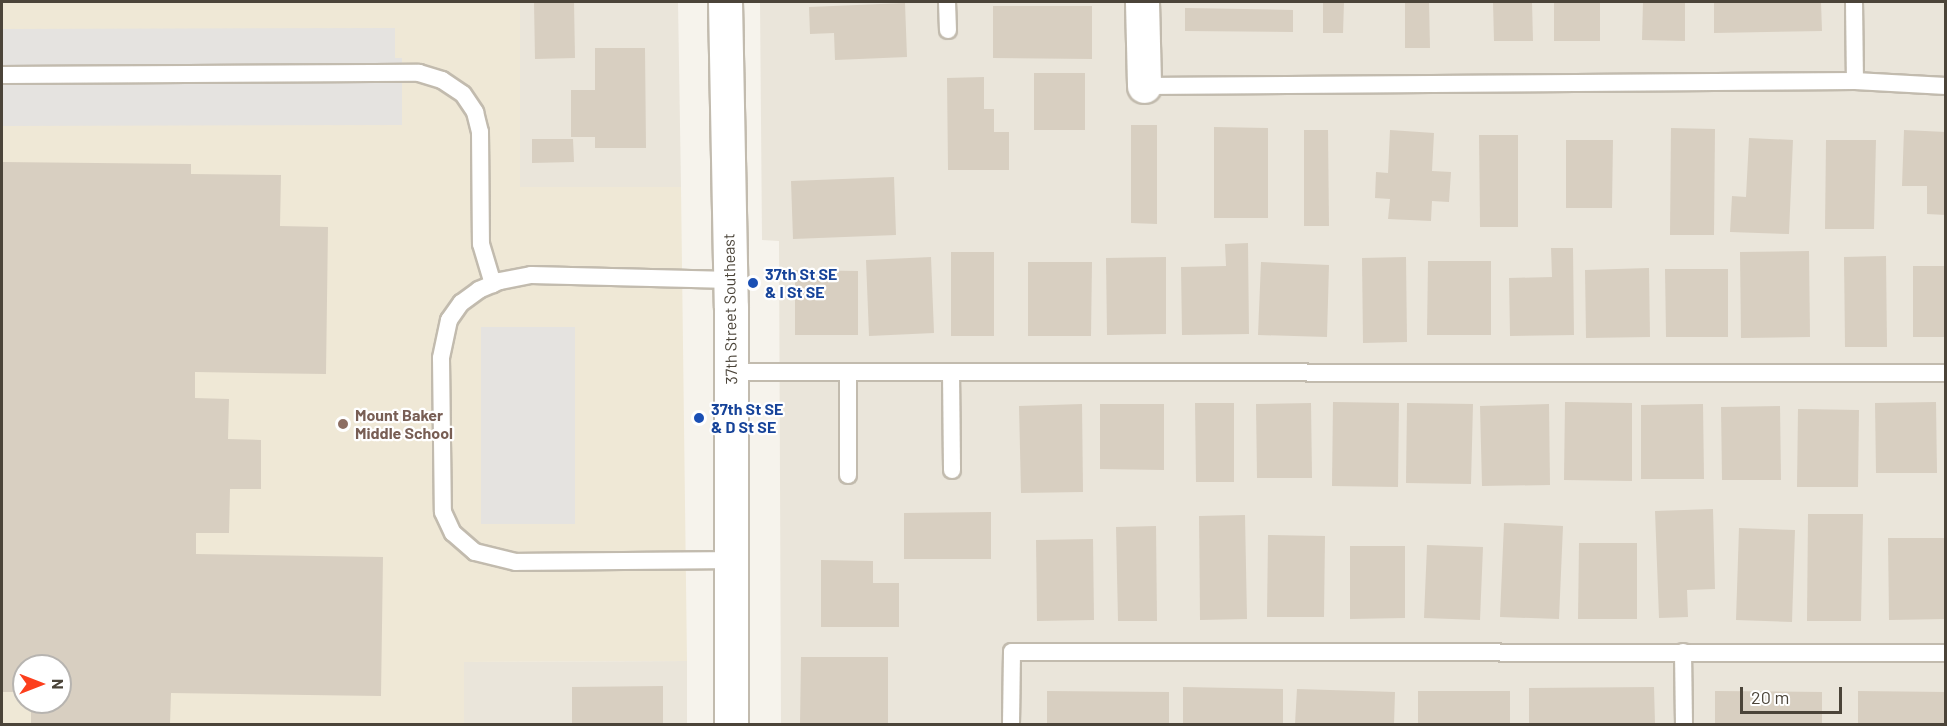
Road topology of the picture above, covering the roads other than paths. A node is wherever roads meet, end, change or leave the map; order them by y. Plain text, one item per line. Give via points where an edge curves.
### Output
1 (725, 2) edge
2 (947, 2) edge
3 (1142, 2) edge
4 (1854, 2) edge
5 (948, 30) dead end
6 (2, 75) edge
7 (1855, 81) junction
8 (1144, 86) joint
9 (1946, 86) edge
10 (730, 280) junction
11 (493, 284) junction
12 (731, 372) junction
13 (848, 372) junction
14 (951, 372) junction
15 (1946, 373) edge
16 (952, 470) dead end
17 (848, 475) dead end
18 (731, 560) junction
19 (1683, 652) junction
20 (1946, 653) edge
21 (731, 724) edge
22 (1011, 724) edge
23 (1684, 724) edge

1 - 10 street, 37th Street Southeast
2 - 5 lane
3 - 8 street
4 - 7 lane
6 - 11 lane via 419,73 442,80 463,94 475,112 480,132 482,244
7 - 8 lane
7 - 9 lane
10 - 11 lane via 531,275
10 - 12 street, 37th Street Southeast
11 - 18 lane via 479,290 455,311 449,320 441,358 443,512 453,533 475,552 516,562
12 - 13 lane
12 - 18 street, 37th Street Southeast
13 - 14 lane
13 - 17 lane
14 - 15 lane
14 - 16 lane
18 - 21 street, 37th Street Southeast
19 - 20 lane
19 - 22 lane via 1012,652
19 - 23 lane

